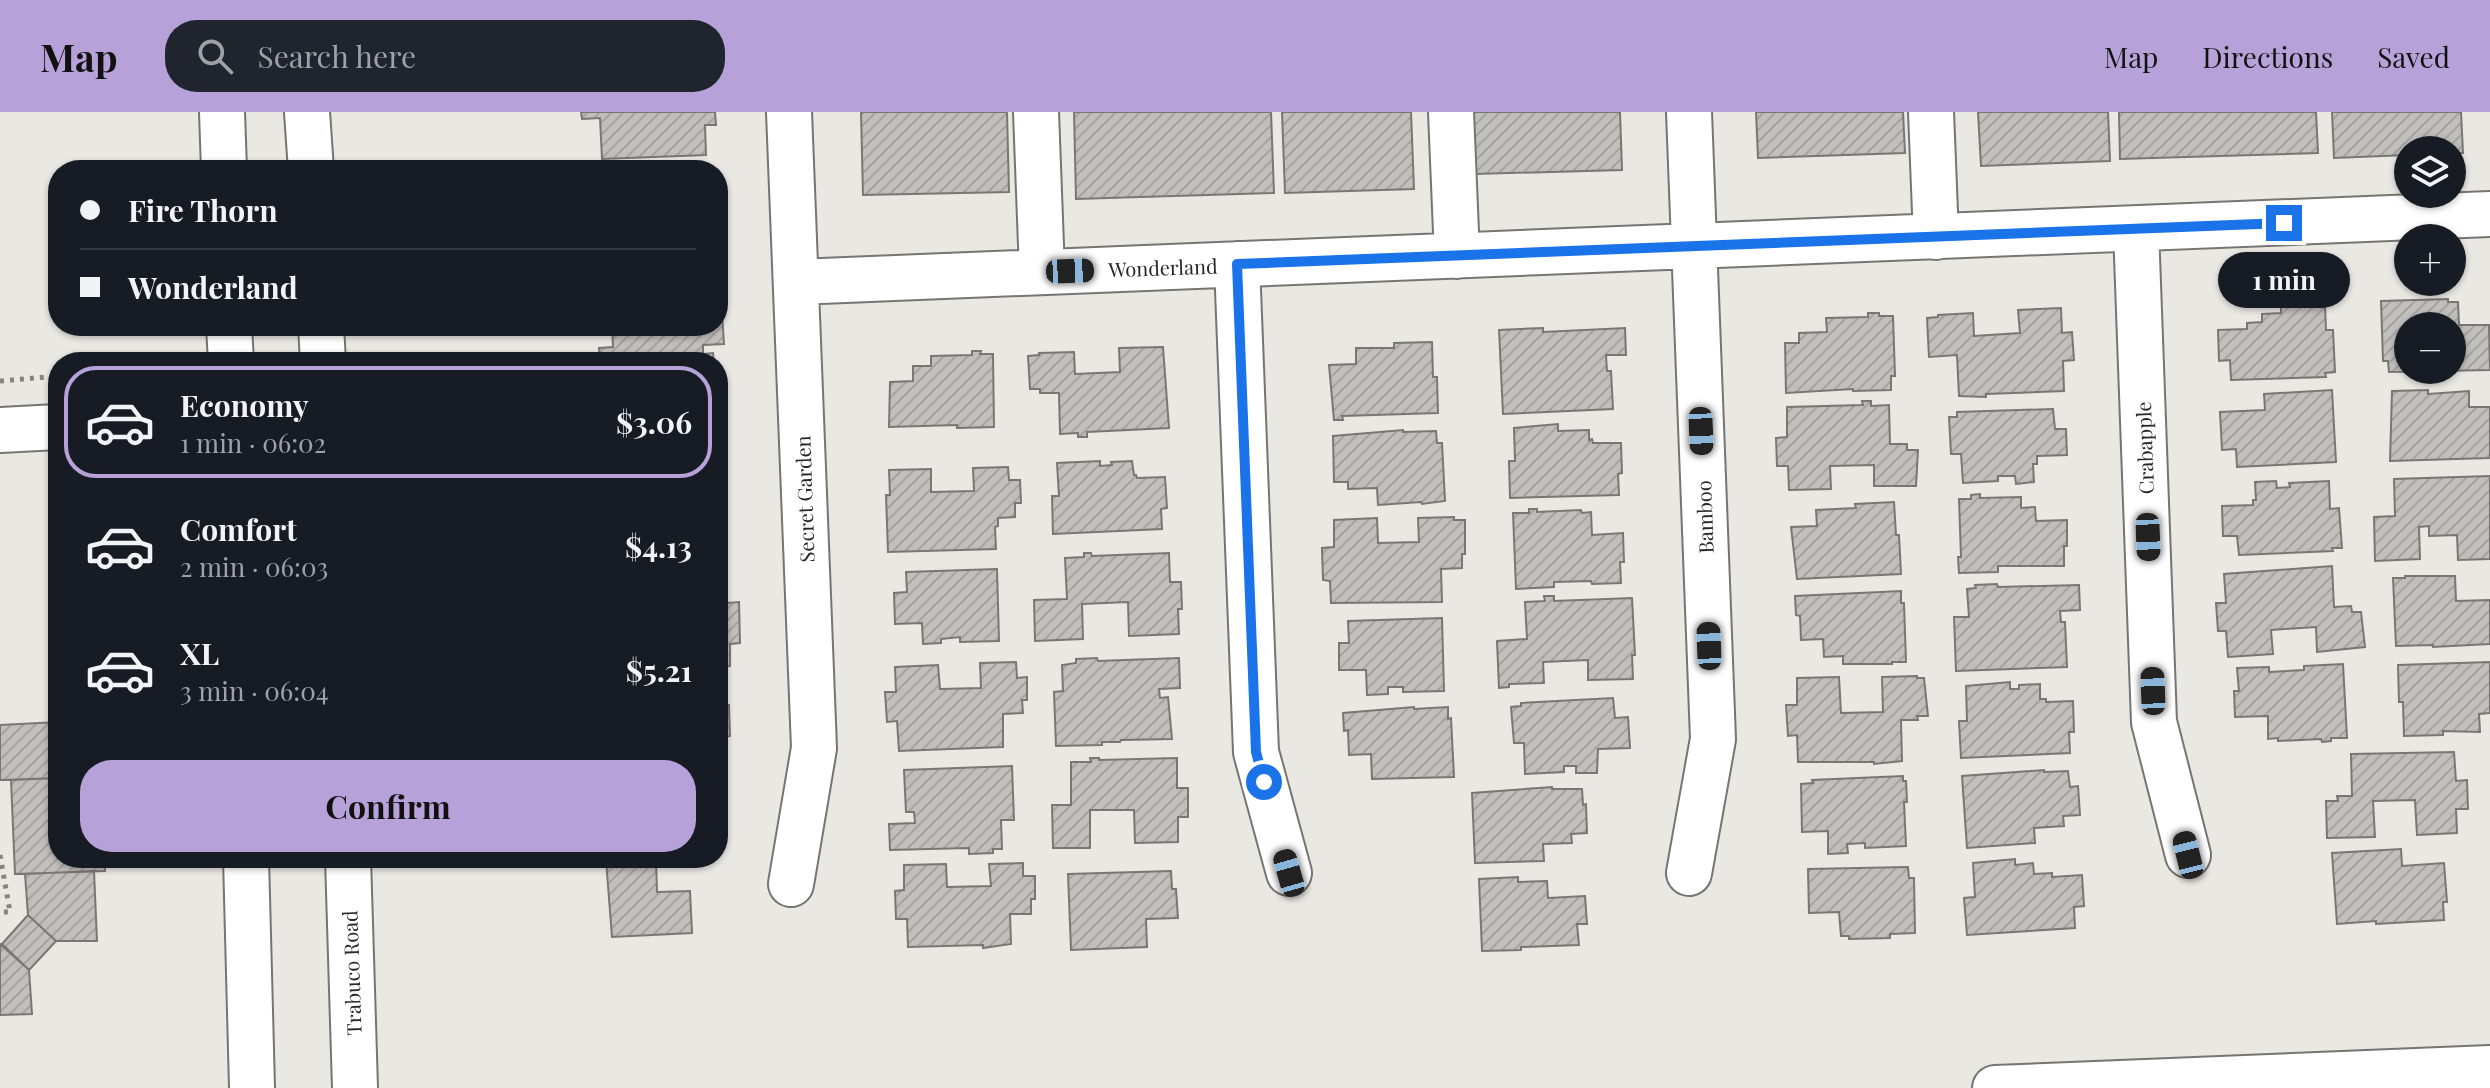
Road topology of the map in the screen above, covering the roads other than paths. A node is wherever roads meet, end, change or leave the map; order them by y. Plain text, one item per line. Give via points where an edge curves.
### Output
1 (222, 112) edge
2 (307, 112) edge
3 (789, 112) edge
4 (1036, 112) edge
5 (1451, 112) edge
6 (1689, 112) edge
7 (1931, 112) edge
8 (224, 160) edge
9 (310, 160) edge
10 (2490, 214) edge
11 (2136, 229) junction
12 (1936, 237) junction
13 (1693, 246) junction
14 (1457, 256) junction
15 (1237, 264) junction
16 (1042, 272) junction
17 (796, 282) junction
18 (48, 428) edge
19 (0, 430) edge
20 (2188, 855) dead end
21 (246, 868) edge
22 (348, 868) edge
23 (1289, 873) dead end
24 (1689, 873) dead end
25 (791, 884) dead end
26 (2490, 1068) edge
27 (252, 1088) edge
28 (355, 1088) edge
29 (1995, 1088) edge

1 - 8 street
2 - 9 street
3 - 17 street, Secret Garden
4 - 16 street
5 - 14 street
6 - 13 street, Bamboo
7 - 12 street
10 - 11 street, Wonderland
11 - 12 street, Wonderland
11 - 20 street, Crabapple via 2154,722
12 - 13 street, Wonderland
13 - 14 street, Wonderland
13 - 24 street, Bamboo via 1713,739
14 - 15 street, Wonderland
15 - 16 street, Wonderland
15 - 23 street via 1256,752
16 - 17 street, Wonderland
17 - 25 street, Secret Garden via 814,748
18 - 19 street
21 - 27 street
22 - 28 street, Trabuco Road
26 - 29 street

